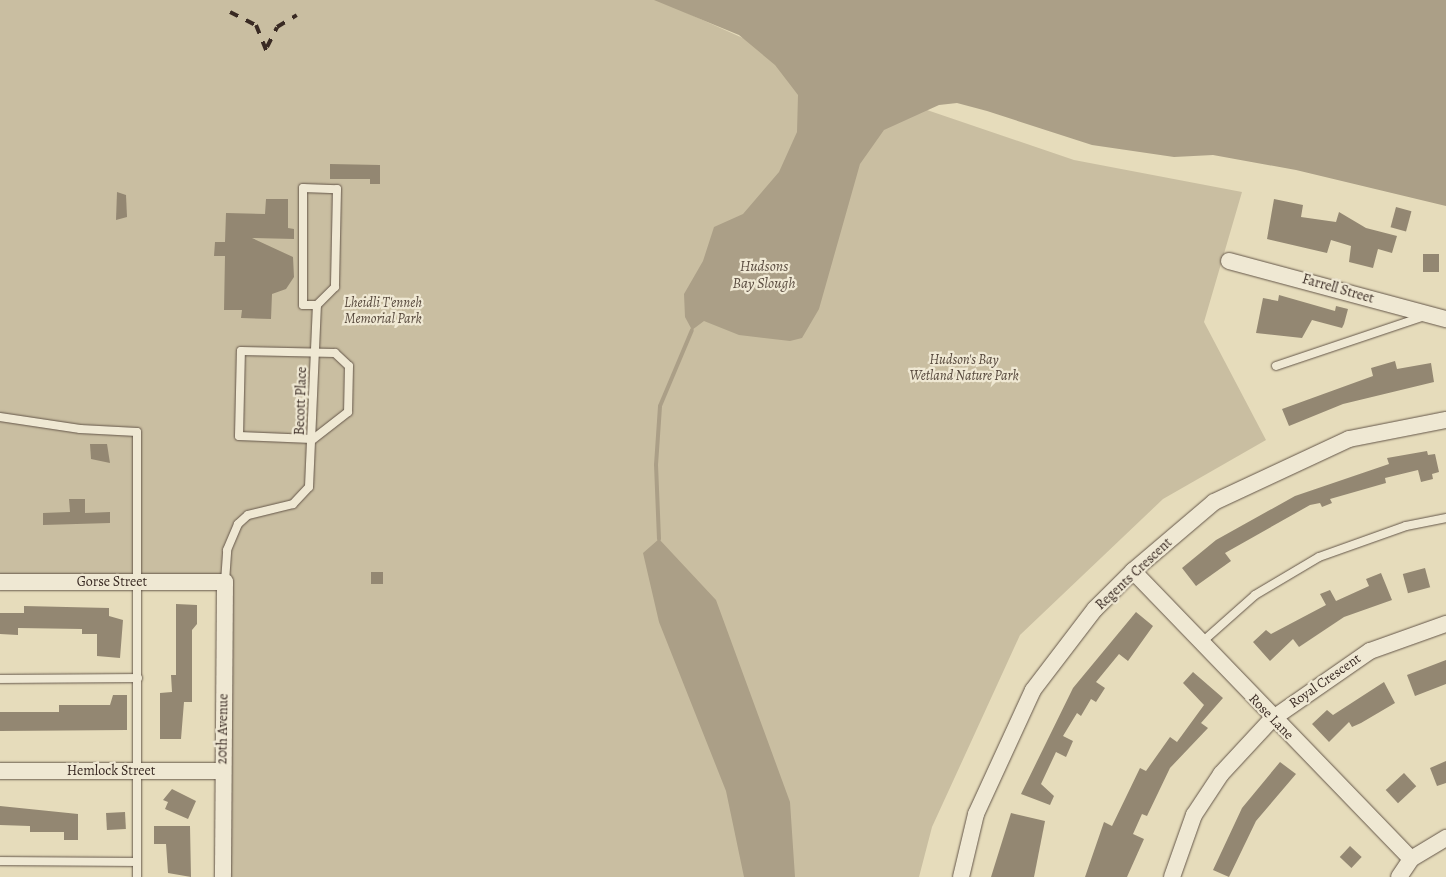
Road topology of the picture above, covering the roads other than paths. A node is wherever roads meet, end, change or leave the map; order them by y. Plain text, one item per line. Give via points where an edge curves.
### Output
1 (1229, 261) dead end
2 (317, 305) junction
3 (1429, 314) junction
4 (1446, 319) edge
5 (315, 352) junction
6 (1276, 366) dead end
7 (0, 417) edge
8 (1446, 420) edge
9 (312, 439) junction
10 (1446, 518) edge
11 (1133, 571) junction
12 (0, 582) edge
13 (139, 582) junction
14 (225, 582) junction
15 (1446, 624) edge
16 (1201, 643) junction
17 (138, 678) junction
18 (0, 679) edge
19 (1272, 719) junction
20 (0, 771) edge
21 (137, 771) junction
22 (222, 771) junction
23 (1446, 838) edge
24 (1412, 860) junction
25 (0, 861) edge
26 (137, 862) junction
27 (137, 877) edge
28 (223, 877) edge
29 (961, 877) edge
30 (1172, 877) edge
31 (1400, 877) edge

1 - 3 street, Farrell Street
2 - 2 lane via 302,305 303,188 338,188 335,287
2 - 5 lane, Becott Place
3 - 4 street, Farrell Street
3 - 6 lane
5 - 9 lane, Becott Place
5 - 9 lane via 336,353 348,366 348,412
5 - 9 lane via 241,351 239,436
7 - 13 lane via 80,429 137,432
8 - 11 street, Regents Crescent via 1349,439 1214,502
9 - 14 lane, Becott Place via 309,487 293,504 248,515 238,524 227,550
10 - 16 lane via 1406,526 1319,557 1255,595
11 - 16 street, Rose Lane
11 - 29 street, Regents Crescent via 1095,608 1033,690 976,814
12 - 13 street, Gorse Street
13 - 14 street, Gorse Street
13 - 17 lane
14 - 22 street, 20th Avenue
15 - 19 street, Royal Crescent via 1370,651
16 - 19 street, Rose Lane
17 - 18 lane
17 - 21 lane
19 - 24 street, Rose Lane
19 - 30 street, Royal Crescent via 1221,774 1194,816
20 - 21 street, Hemlock Street
21 - 22 street, Hemlock Street
21 - 26 lane
22 - 28 street, 20th Avenue
23 - 24 street
24 - 31 street
25 - 26 lane
26 - 27 lane

